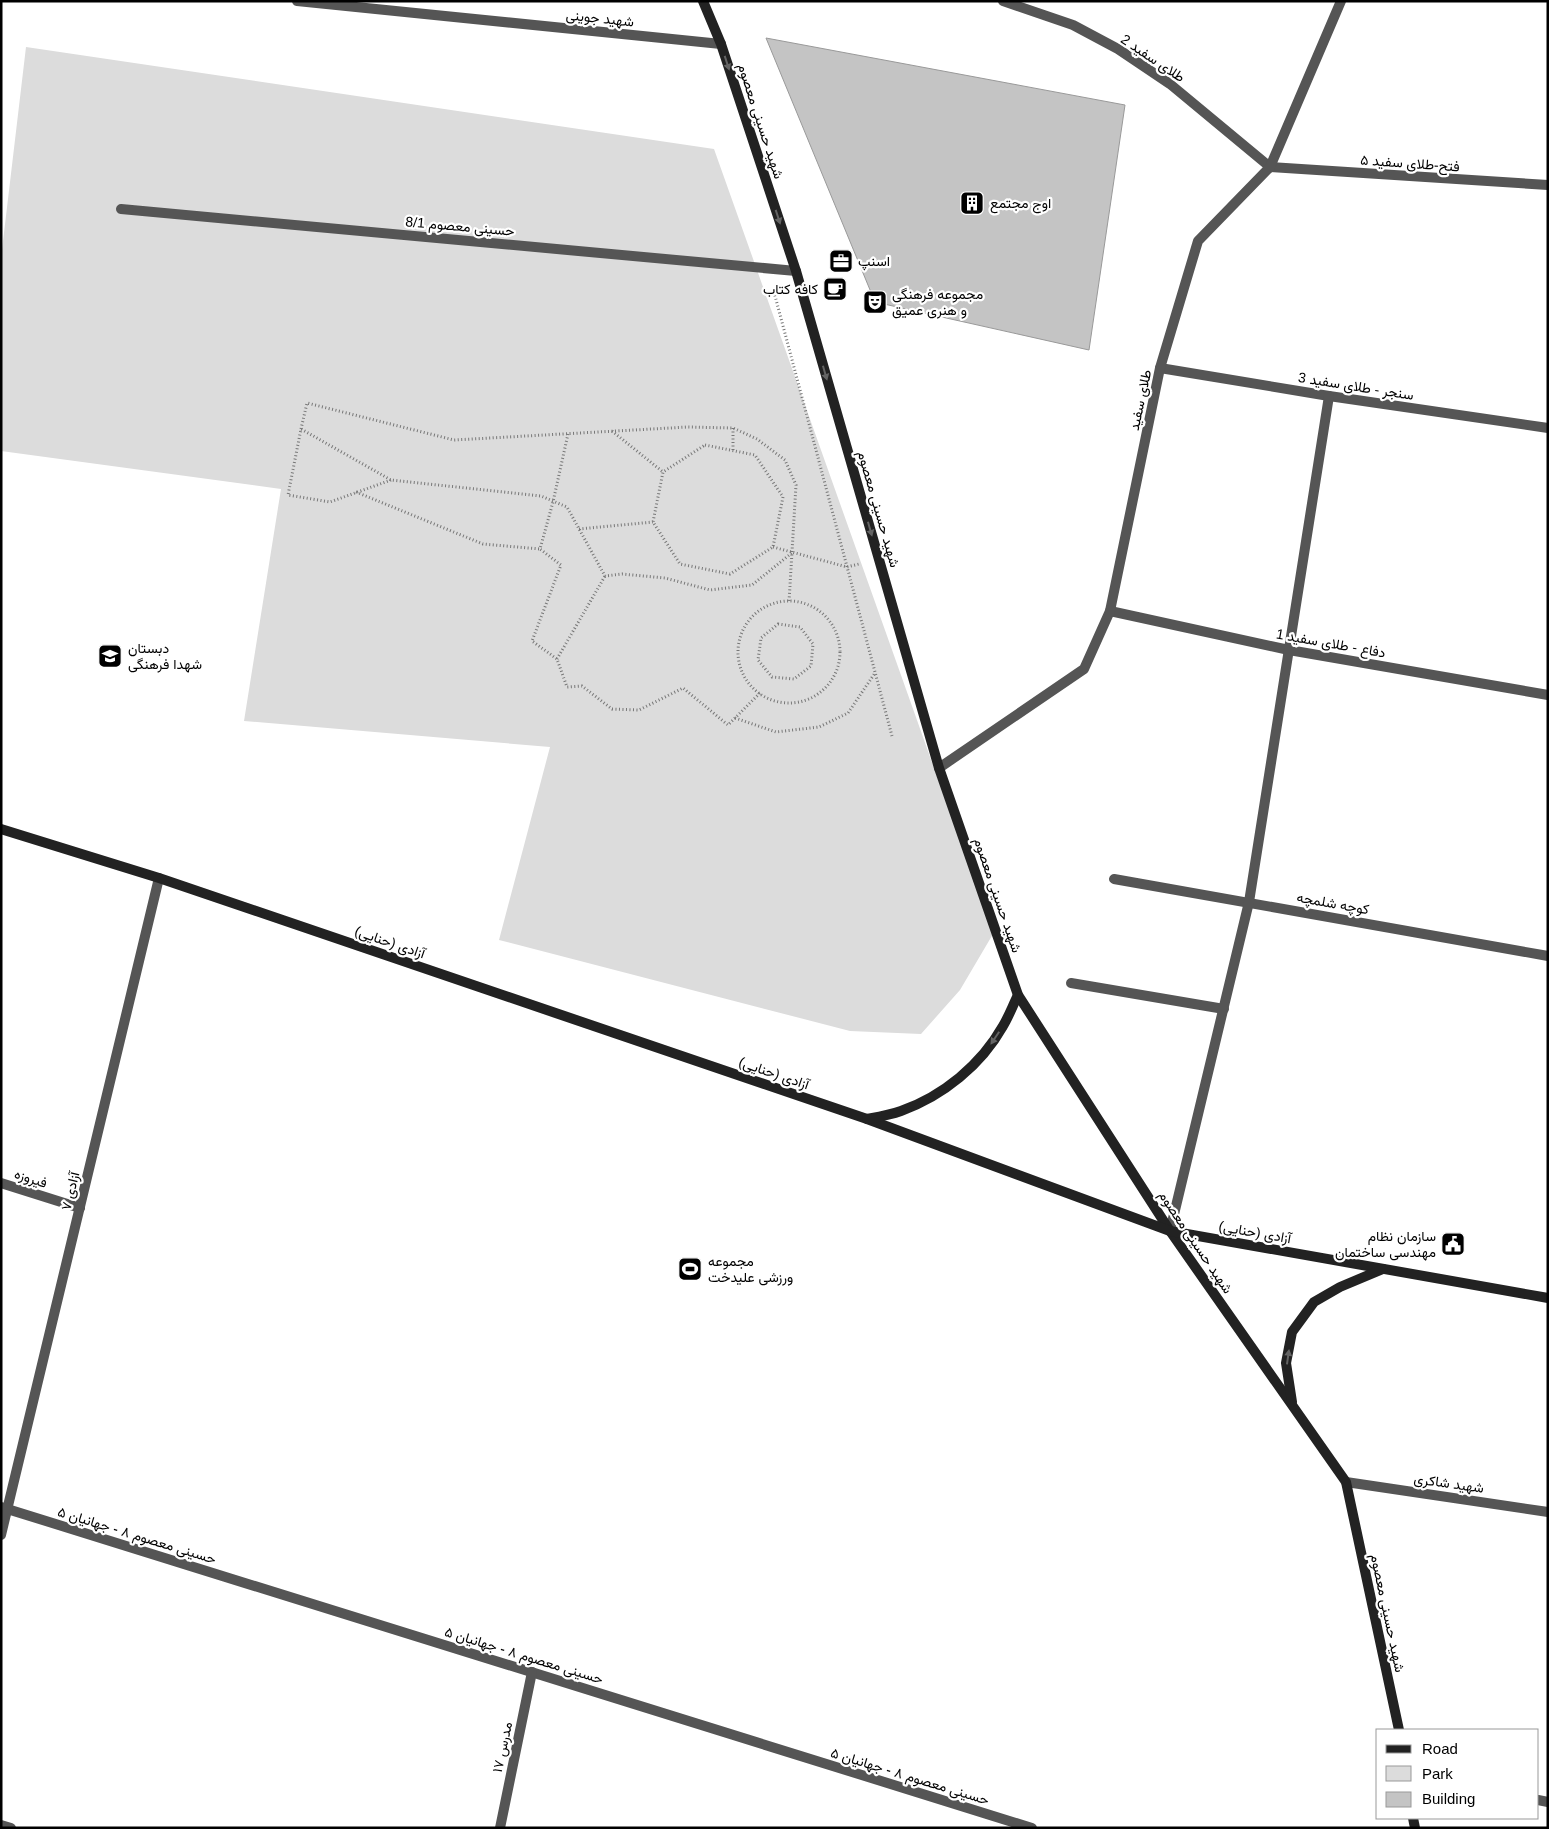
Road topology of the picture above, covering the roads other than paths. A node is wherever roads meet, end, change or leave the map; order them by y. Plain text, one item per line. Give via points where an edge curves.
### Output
1 (297, 1) edge
2 (703, 1) edge
3 (1003, 1) edge
4 (1341, 1) edge
5 (721, 44) junction
6 (1270, 168) junction
7 (1548, 185) edge
8 (122, 209) dead end
9 (796, 271) junction
10 (1160, 368) junction
11 (1330, 396) junction
12 (1548, 428) edge
13 (1110, 611) junction
14 (1289, 650) junction
15 (1548, 695) edge
16 (939, 768) junction
17 (1, 829) edge
18 (159, 878) junction
19 (1114, 879) dead end
20 (1248, 902) junction
21 (1548, 956) edge
22 (1071, 983) dead end
23 (1018, 995) junction
24 (1224, 1009) junction
25 (867, 1119) junction
26 (1, 1183) edge
27 (80, 1208) junction
28 (1170, 1231) junction
29 (1382, 1269) junction
30 (1548, 1298) edge
31 (1292, 1405) junction
32 (1346, 1482) junction
33 (4, 1508) edge
34 (1548, 1512) edge
35 (1, 1535) edge
36 (532, 1672) junction
37 (1399, 1729) edge
38 (1, 1825) edge
39 (11, 1828) edge
40 (500, 1828) edge
41 (1032, 1828) edge

1 - 5 street, شهید جوینی
2 - 5 main road, شهید حسینی معصوم
3 - 6 street, طلای سفید 2 via 1073,25 1118,49 1170,84
4 - 6 street, طلای سفید
5 -> 9 main road, شهید حسینی معصوم
6 - 7 street, فتح-طلای سفید ۵
6 - 10 street, طلای سفید via 1198,241
8 - 9 street, حسینی معصوم 8/1
9 -> 16 main road, شهید حسینی معصوم
10 - 11 street, سنجر - طلای سفید 3
10 - 13 street, طلای سفید
11 - 12 street, سنجر - طلای سفید 3
11 - 14 street
13 - 14 street, دفاع - طلای سفید 1
13 - 16 street, طلای سفید via 1084,669
14 - 15 street, دفاع - طلای سفید 1
14 - 20 street
16 - 23 main road, شهید حسینی معصوم
17 - 18 main road, آزادی (حنایی)
18 - 25 main road, آزادی (حنایی)
18 - 27 street, آزادی ۷
19 - 20 street, کوچه شلمچه
20 - 21 street, کوچه شلمچه
20 - 24 street
22 - 24 street
23 -> 25 main road via 1004,1026 984,1054 960,1078 900,1112
23 - 28 main road, شهید حسینی معصوم
24 - 28 street
25 - 28 main road, آزادی (حنایی)
26 - 27 street, فیروزه
27 - 33 street, آزادی ۷
28 - 29 main road, آزادی (حنایی)
28 - 31 main road, شهید حسینی معصوم
29 - 30 main road, آزادی (حنایی)
31 -> 29 main road via 1286,1363 1292,1332 1314,1302
31 - 32 main road, شهید حسینی معصوم
32 - 34 street, شهید شاکری
32 - 37 main road, شهید حسینی معصوم
33 - 35 street, آزادی ۷
33 - 36 street, حسینی معصوم ۸ - جهانیان ۵
36 - 40 street, مدرس ۱۷
36 - 41 street, حسینی معصوم ۸ - جهانیان ۵
38 - 39 street

